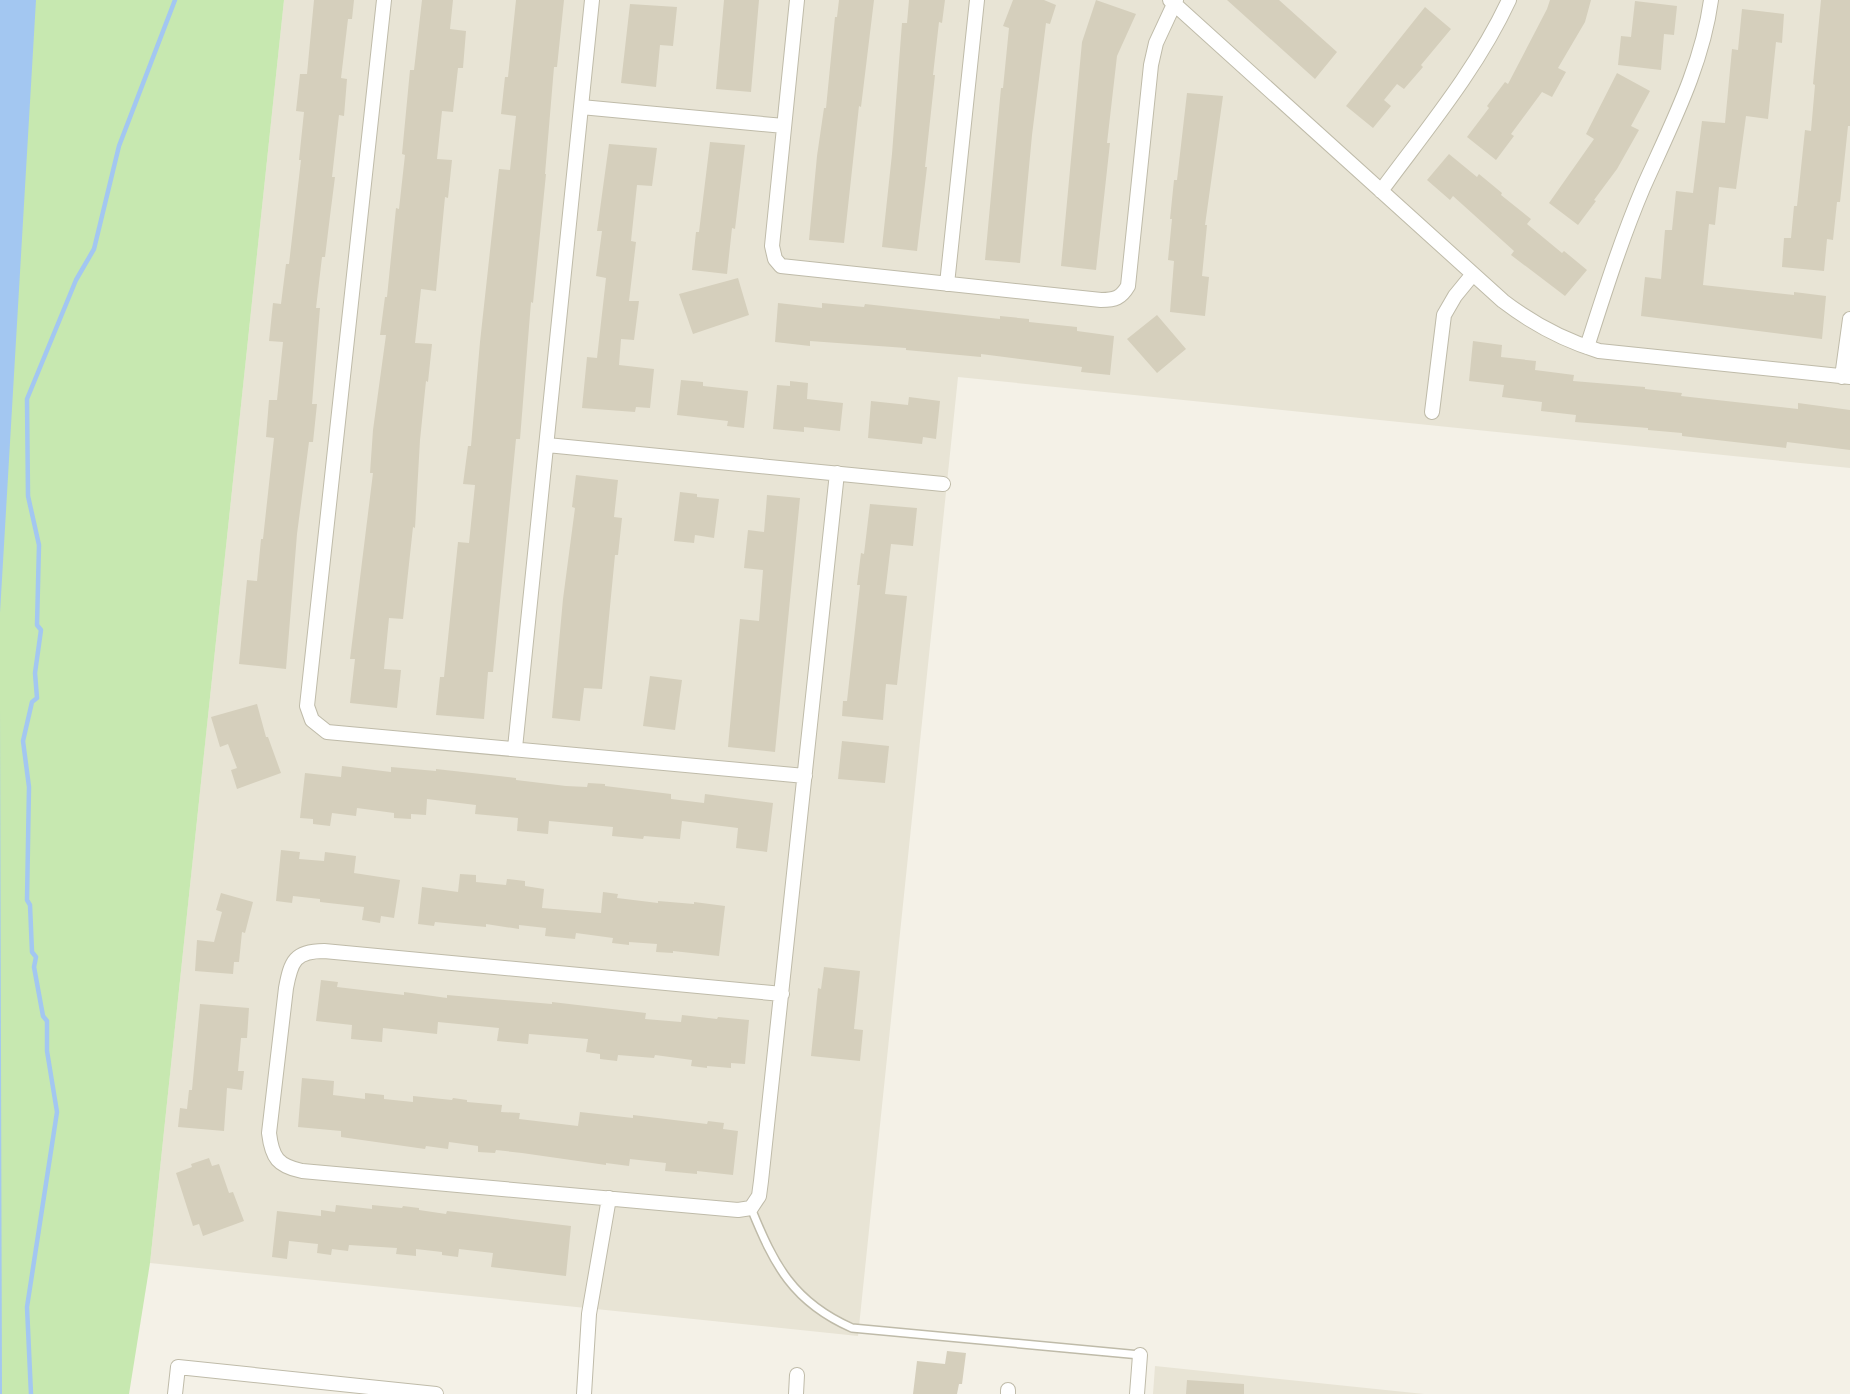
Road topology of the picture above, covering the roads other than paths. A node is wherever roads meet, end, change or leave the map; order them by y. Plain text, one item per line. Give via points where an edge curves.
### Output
1 (384, 0) edge
2 (592, 0) edge
3 (797, 0) edge
4 (977, 0) edge
5 (1509, 0) edge
6 (1711, 0) edge
7 (1173, 1) edge
8 (581, 107) junction
9 (784, 126) junction
10 (1381, 191) junction
11 (1473, 274) junction
12 (947, 284) junction
13 (1850, 319) edge
14 (1587, 347) junction
15 (1846, 377) edge
16 (1432, 412) dead end
17 (547, 445) junction
18 (837, 473) junction
19 (943, 484) dead end
20 (515, 748) junction
21 (805, 776) junction
22 (782, 994) junction
23 (609, 1198) junction
24 (751, 1208) junction
25 (1140, 1355) joint
26 (797, 1375) dead end
27 (175, 1394) edge
28 (436, 1394) edge
29 (584, 1394) edge
30 (796, 1394) edge
31 (1137, 1394) edge

1 - 20 street via 307,706 312,720 327,732
2 - 8 street
3 - 9 street
4 - 12 street
5 - 10 street via 1497,27
6 - 14 street via 1700,52 1615,262
7 - 10 street
7 - 12 street via 1151,65 1128,285 1122,296 1101,300
8 - 9 street
8 - 17 street
9 - 12 street via 772,246 781,266
10 - 11 street
11 - 14 street via 1529,321
11 - 16 street via 1444,315
13 - 15 street
14 - 15 street
17 - 18 street
17 - 20 street
18 - 19 street
18 - 21 street
20 - 21 street
21 - 22 street
22 - 23 street via 324,951 297,956 285,988 269,1133 271,1149 282,1164 302,1171
22 - 24 street via 759,1196
23 - 24 street
23 - 29 street via 589,1314
24 - 25 lane via 769,1251 799,1294 828,1318 852,1329
25 - 31 street
26 - 30 street
27 - 28 street via 178,1366

